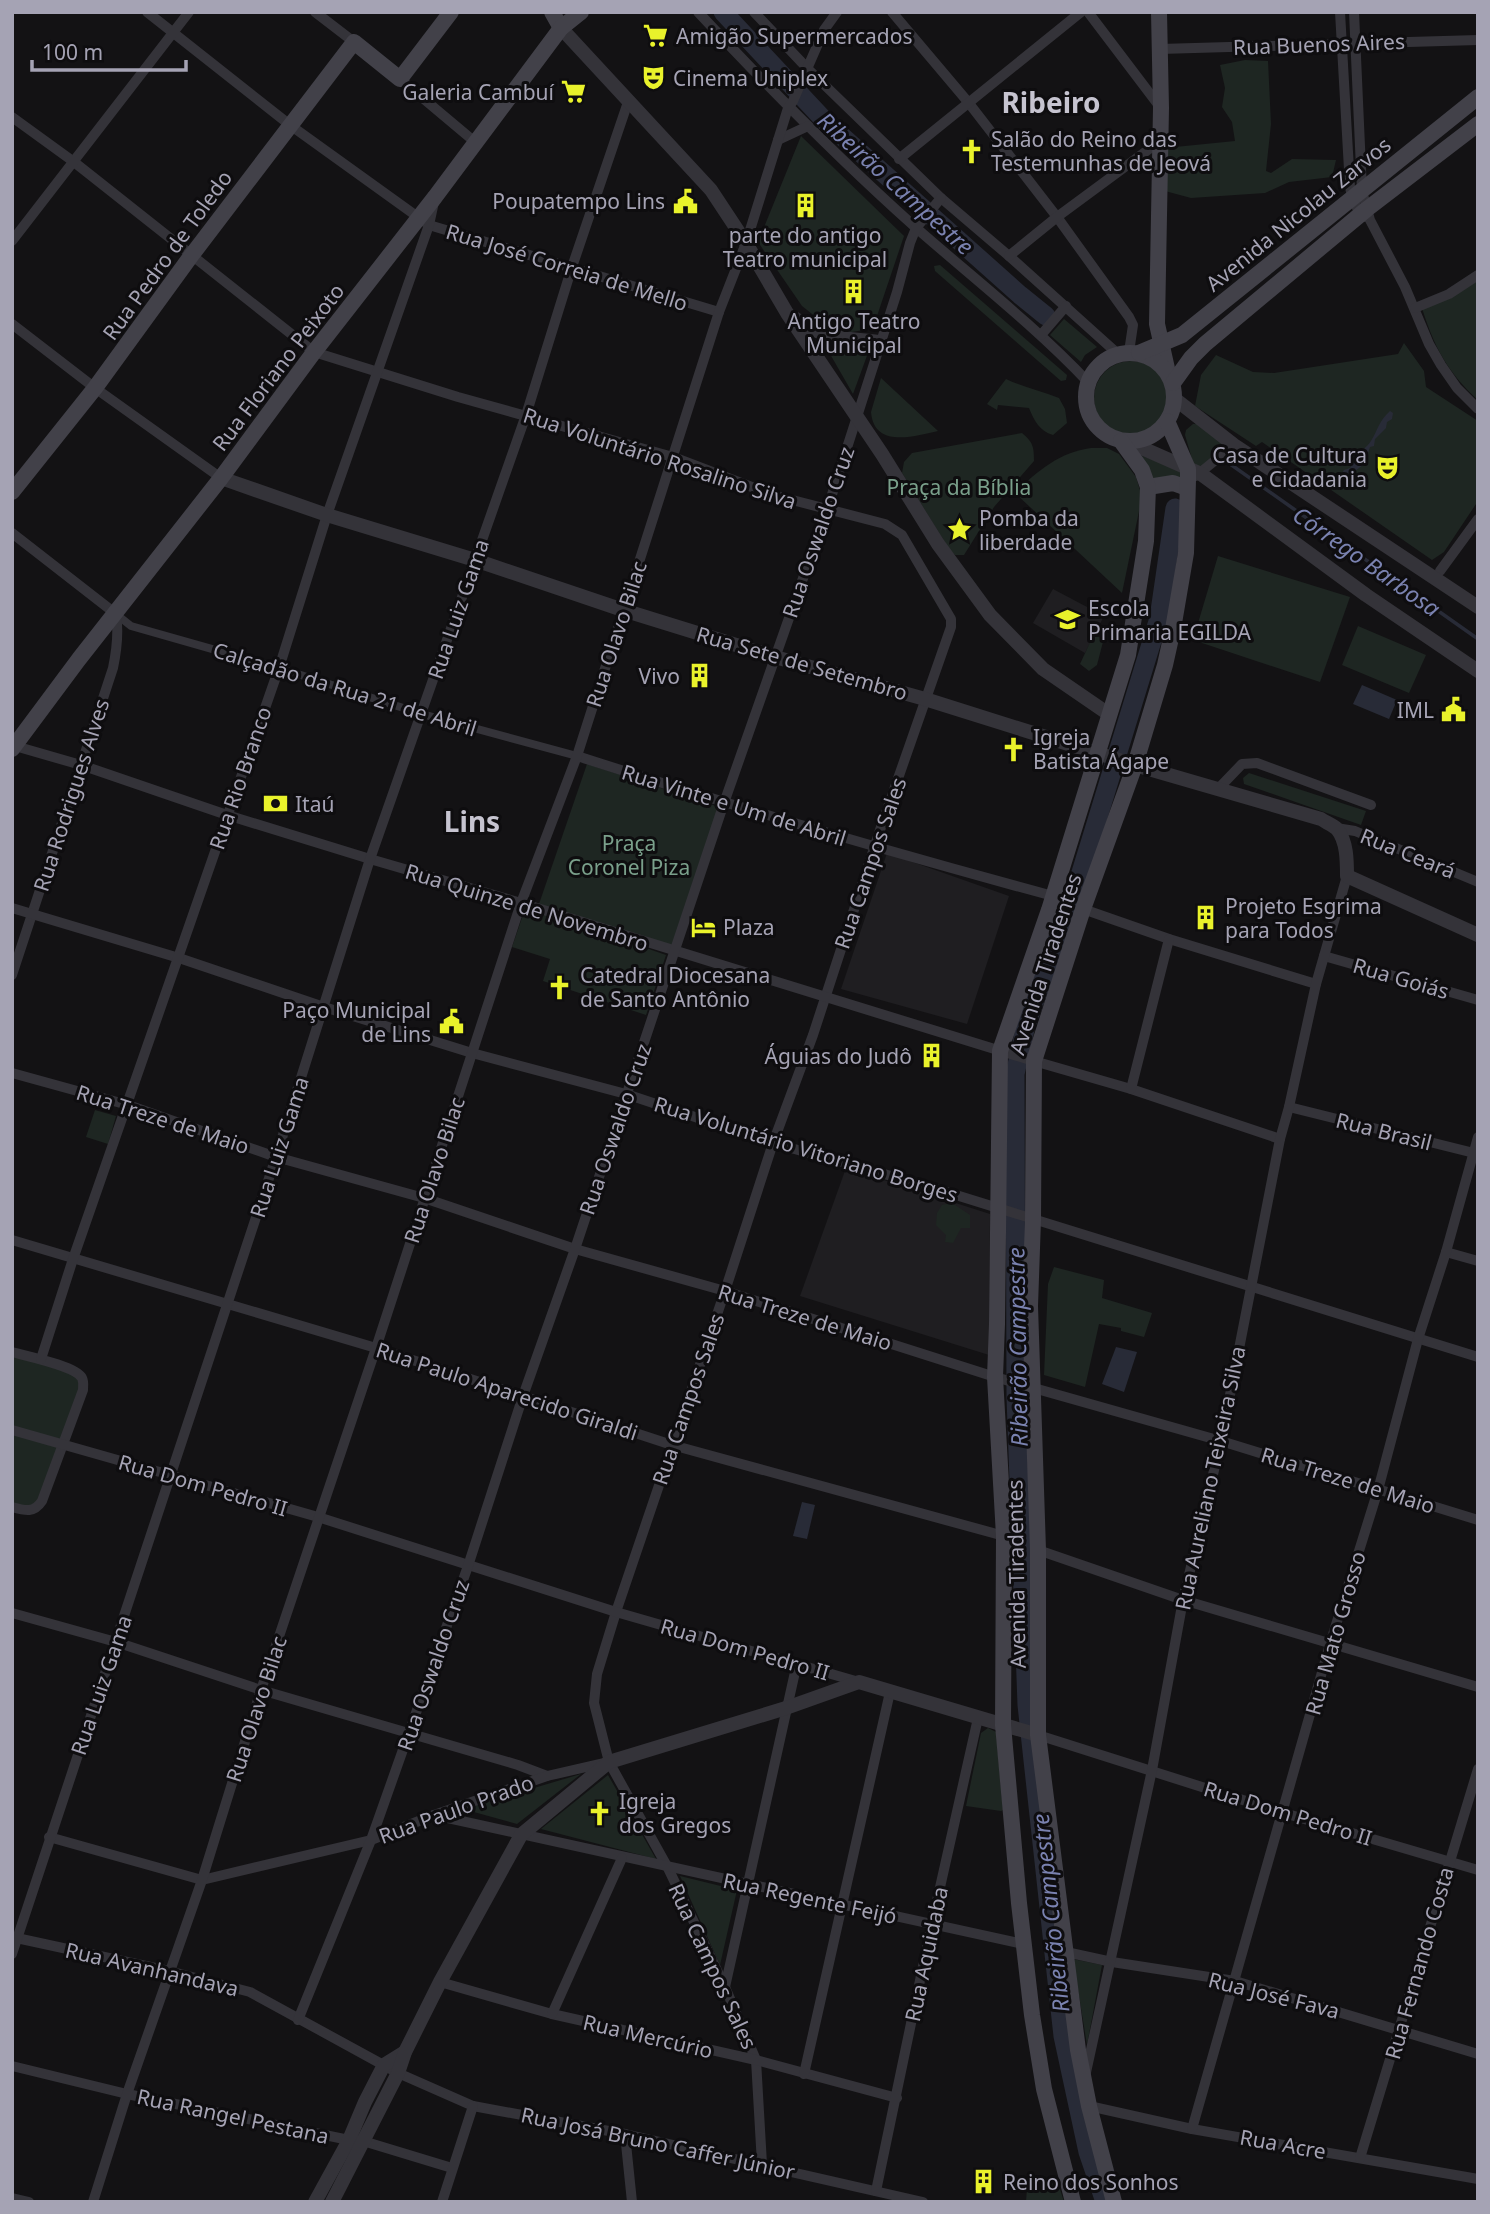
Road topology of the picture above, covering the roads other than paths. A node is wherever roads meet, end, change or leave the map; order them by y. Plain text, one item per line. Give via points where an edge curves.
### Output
1 (147, 12) edge
2 (190, 12) edge
3 (315, 12) edge
4 (451, 12) edge
5 (551, 12) edge
6 (581, 12) edge
7 (698, 12) edge
8 (754, 12) edge
9 (837, 12) edge
10 (892, 12) edge
11 (1081, 12) edge
12 (1088, 12) edge
13 (1159, 12) edge
14 (1340, 12) edge
15 (1354, 12) edge
16 (561, 28) junction
17 (174, 32) junction
18 (1478, 40) edge
19 (354, 41) junction
20 (1341, 43) junction
21 (1355, 43) junction
22 (1160, 49) junction
23 (805, 72) junction
24 (400, 79) junction
25 (1478, 97) edge
26 (628, 102) junction
27 (968, 102) junction
28 (791, 104) junction
29 (1161, 108) junction
30 (12, 117) edge
31 (1478, 124) edge
32 (290, 125) junction
33 (808, 126) junction
34 (778, 141) junction
35 (1160, 141) junction
36 (475, 142) junction
37 (900, 159) junction
38 (74, 162) junction
39 (1357, 194) junction
40 (937, 201) junction
41 (1366, 214) junction
42 (1056, 217) junction
43 (423, 221) junction
44 (918, 224) junction
45 (12, 241) edge
46 (746, 243) junction
47 (1009, 256) junction
48 (191, 257) junction
49 (572, 267) junction
50 (1478, 275) edge
51 (1066, 306) junction
52 (1415, 308) junction
53 (719, 312) junction
54 (787, 313) junction
55 (12, 324) edge
56 (1041, 335) junction
57 (880, 342) junction
58 (1160, 346) junction
59 (314, 352) junction
60 (1129, 353) junction
61 (376, 372) junction
62 (1088, 382) junction
63 (1172, 385) junction
64 (95, 388) junction
65 (1478, 409) edge
66 (526, 415) junction
67 (857, 417) junction
68 (1167, 421) junction
69 (1123, 441) junction
70 (1234, 445) junction
71 (673, 457) junction
72 (221, 478) junction
73 (1191, 478) junction
74 (1148, 487) junction
75 (12, 492) edge
76 (827, 510) junction
77 (327, 515) junction
78 (1478, 519) edge
79 (12, 533) edge
80 (475, 559) junction
81 (1440, 571) dead end
82 (1478, 607) edge
83 (623, 610) junction
84 (116, 614) junction
85 (951, 627) joint
86 (775, 657) junction
87 (279, 668) junction
88 (1478, 671) edge
89 (925, 699) junction
90 (422, 714) junction
91 (1110, 715) junction
92 (13, 746) edge
93 (1101, 754) junction
94 (577, 756) junction
95 (1131, 763) junction
96 (81, 765) junction
97 (1218, 789) junction
98 (724, 803) junction
99 (1371, 805) dead end
100 (227, 815) junction
101 (1336, 828) junction
102 (874, 848) junction
103 (370, 859) junction
104 (1347, 876) junction
105 (1478, 882) edge
106 (1053, 896) junction
107 (521, 903) junction
108 (12, 908) edge
109 (1083, 909) junction
110 (32, 915) junction
111 (1478, 935) edge
112 (1169, 939) junction
113 (676, 952) junction
114 (1324, 956) junction
115 (179, 958) junction
116 (12, 975) edge
117 (1316, 984) junction
118 (824, 997) junction
119 (1478, 1000) edge
120 (324, 1007) junction
121 (1004, 1052) junction
122 (472, 1053) junction
123 (1030, 1060) junction
124 (12, 1073) edge
125 (1131, 1089) junction
126 (626, 1094) junction
127 (128, 1105) junction
128 (1289, 1107) junction
129 (1478, 1137) edge
130 (1280, 1139) junction
131 (773, 1143) junction
132 (1476, 1153) edge
133 (276, 1157) junction
134 (424, 1198) junction
135 (1003, 1210) junction
136 (1029, 1219) junction
137 (12, 1240) edge
138 (575, 1249) junction
139 (1446, 1252) junction
140 (73, 1259) junction
141 (1478, 1261) edge
142 (1250, 1288) junction
143 (725, 1291) junction
144 (228, 1303) junction
145 (1418, 1339) junction
146 (376, 1349) junction
147 (12, 1352) edge
148 (1478, 1357) edge
149 (41, 1359) junction
150 (999, 1378) junction
151 (1028, 1386) junction
152 (523, 1396) junction
153 (12, 1430) edge
154 (1221, 1441) junction
155 (673, 1445) junction
156 (63, 1446) junction
157 (172, 1474) junction
158 (1377, 1490) junction
159 (12, 1507) edge
160 (318, 1517) junction
161 (1478, 1520) edge
162 (1004, 1536) junction
163 (1038, 1550) junction
164 (468, 1566) junction
165 (1183, 1600) junction
166 (616, 1612) junction
167 (12, 1613) edge
168 (116, 1642) junction
169 (1330, 1644) junction
170 (796, 1663) junction
171 (859, 1682) junction
172 (1478, 1687) edge
173 (261, 1690) junction
174 (890, 1692) junction
175 (786, 1708) junction
176 (978, 1718) junction
177 (1008, 1727) junction
178 (410, 1732) junction
179 (1035, 1735) junction
180 (608, 1762) junction
181 (1478, 1769) edge
182 (1152, 1770) junction
183 (547, 1776) junction
184 (1284, 1812) junction
185 (434, 1815) junction
186 (521, 1835) junction
187 (49, 1837) junction
188 (371, 1840) junction
189 (622, 1857) junction
190 (1448, 1862) junction
191 (668, 1868) junction
192 (1478, 1870) edge
193 (202, 1880) junction
194 (748, 1884) junction
195 (842, 1904) junction
196 (932, 1923) junction
197 (15, 1938) edge
198 (1023, 1944) junction
199 (1066, 1952) junction
200 (12, 1954) edge
201 (1112, 1962) junction
202 (169, 1971) junction
203 (1236, 1981) junction
204 (440, 1982) junction
205 (725, 1987) junction
206 (552, 2014) junction
207 (298, 2020) junction
208 (1400, 2029) junction
209 (405, 2052) junction
210 (1478, 2054) edge
211 (756, 2060) junction
212 (384, 2065) junction
213 (12, 2066) edge
214 (398, 2073) junction
215 (804, 2074) junction
216 (1084, 2083) junction
217 (127, 2094) junction
218 (897, 2098) junction
219 (473, 2106) junction
220 (1089, 2106) junction
221 (1192, 2129) junction
222 (625, 2134) junction
223 (356, 2140) junction
224 (1360, 2158) junction
225 (762, 2164) junction
226 (452, 2168) junction
227 (1478, 2179) edge
228 (876, 2191) junction
229 (12, 2198) edge
230 (904, 2199) edge
231 (29, 2202) edge
232 (93, 2202) edge
233 (314, 2202) edge
234 (332, 2202) edge
235 (442, 2202) edge
236 (632, 2202) edge
237 (923, 2202) edge
238 (1073, 2202) edge
239 (1114, 2202) edge

1 - 17 street, Rua José Correia de Mello
2 - 17 street
3 - 19 street
4 - 24 main road
5 - 16 main road
6 - 16 main road, Rua Floriano Peixoto
7 - 28 street
8 - 23 street
9 - 23 street, Rua Olavo Bilac
10 - 27 street
11 - 27 street
12 - 29 street
13 - 22 main road
14 - 20 street
15 - 21 street
16 - 26 street
16 - 36 main road, Rua Floriano Peixoto
17 - 32 street, Rua José Correia de Mello
17 - 38 street
18 - 21 street, Rua Buenos Aires
19 - 24 main road
19 - 32 main road, Rua Pedro de Toledo
20 - 21 street, Rua Buenos Aires
20 - 22 street, Rua Buenos Aires
20 - 39 street via 1350,187
21 - 39 street
22 - 29 main road
23 - 28 street, Rua Olavo Bilac
23 - 37 street
24 - 36 street
25 - 39 main road, Avenida Nicolau Zarvos
26 - 46 street via 711,190
26 - 49 street, Rua Luiz Gama
27 - 37 street
27 - 42 street
28 - 33 street
28 - 34 street, Rua Olavo Bilac
29 - 35 main road
30 - 38 street, Rua Voluntário Rosalino Silva
31 - 41 main road, Avenida Nicolau Zarvos
32 - 43 street, Rua José Correia de Mello
32 - 48 main road, Rua Pedro de Toledo
33 - 34 street
33 - 44 street
34 - 46 street, Rua Olavo Bilac
35 - 42 street
35 - 58 main road via 1156,300
36 - 43 main road, Rua Floriano Peixoto
37 - 40 street
38 - 45 street
38 - 48 street, Rua Voluntário Rosalino Silva
39 - 41 street
39 - 58 main road, Avenida Nicolau Zarvos via 1182,335
40 - 44 street, Rua Oswaldo Cruz
40 - 47 street
41 - 52 street
41 - 63 main road, Avenida Nicolau Zarvos via 1205,344
42 - 47 street
42 - 60 street via 1133,325
43 - 49 street, Rua José Correia de Mello
43 - 59 main road, Rua Floriano Peixoto
43 - 61 street, Rua Rio Branco
44 - 56 street
44 - 57 street, Rua Oswaldo Cruz
46 - 53 street, Rua Olavo Bilac
46 - 54 street
47 - 51 street
48 - 59 street, Rua Voluntário Rosalino Silva
48 - 64 main road, Rua Pedro de Toledo
49 - 53 street, Rua José Correia de Mello
49 - 66 street, Rua Luiz Gama
50 - 52 street
51 - 56 street
51 - 60 street
52 - 65 street via 1440,365
53 - 71 street, Rua Olavo Bilac
54 - 57 street via 833,338
54 - 67 street
55 - 64 street
56 - 62 street
57 - 67 street, Rua Oswaldo Cruz
58 - 60 main road, Avenida Nicolau Zarvos
58 - 63 main road
59 - 61 street, Rua Voluntário Rosalino Silva
59 - 72 main road, Rua Floriano Peixoto
60 - 62 main road via 1100,364
60 - 63 main road via 1150,357
61 - 66 street, Rua Voluntário Rosalino Silva
61 - 77 street, Rua Rio Branco
62 - 69 main road via 1085,400 1092,422
63 - 68 main road via 1172,411
63 - 70 street
64 - 72 street
64 - 75 main road, Rua Pedro de Toledo
66 - 71 street, Rua Voluntário Rosalino Silva
66 - 80 street, Rua Luiz Gama
67 - 76 street, Rua Oswaldo Cruz
67 - 91 street via 938,544 990,615 1043,669
68 - 69 main road via 1149,437
68 - 73 main road, Avenida Tiradentes
69 - 73 street
69 - 74 main road, Avenida Tiradentes
70 - 73 street
70 - 82 street
71 - 76 street, Rua Voluntário Rosalino Silva
71 - 83 street, Rua Olavo Bilac
72 - 77 street, Rua Sete de Setembro
72 - 84 main road, Rua Floriano Peixoto
73 - 74 main road
73 - 88 street
73 - 95 main road, Avenida Tiradentes via 1186,553 1173,629
74 - 91 main road, Avenida Tiradentes via 1146,541 1128,655
76 - 85 street, Rua Voluntário Rosalino Silva via 885,524 902,535 948,613
76 - 86 street, Rua Oswaldo Cruz
77 - 80 street, Rua Sete de Setembro
77 - 87 street, Rua Rio Branco
78 - 81 street
79 - 84 street
80 - 83 street, Rua Sete de Setembro
80 - 90 street, Rua Luiz Gama
83 - 86 street, Rua Sete de Setembro
83 - 94 street, Rua Olavo Bilac
84 - 87 street, Calçadão da Rua 21 de Abril via 131,626
84 - 92 main road, Rua Floriano Peixoto
84 - 96 street, Rua Rodrigues Alves via 119,628 113,668
85 - 89 street, Rua Campos Sales
86 - 89 street, Rua Sete de Setembro
86 - 98 street, Rua Oswaldo Cruz
87 - 90 street, Calçadão da Rua 21 de Abril
87 - 100 street, Rua Rio Branco
89 - 93 street, Rua Sete de Setembro
89 - 102 street, Rua Campos Sales
90 - 94 street, Calçadão da Rua 21 de Abril
90 - 103 street, Rua Luiz Gama
91 - 93 main road, Avenida Tiradentes
92 - 96 street, Rua Quinze de Novembro
93 - 95 street, Rua Sete de Setembro
93 - 106 main road, Avenida Tiradentes
94 - 98 street, Rua Vinte e Um de Abril
94 - 107 street, Rua Olavo Bilac
95 - 97 street, Rua Sete de Setembro
95 - 109 main road, Avenida Tiradentes
96 - 100 street, Rua Quinze de Novembro
96 - 110 street, Rua Rodrigues Alves
97 - 99 street via 1242,765 1256,763
97 - 101 street, Rua Sete de Setembro via 1321,819
98 - 102 street, Rua Vinte e Um de Abril
98 - 113 street, Rua Oswaldo Cruz
100 - 103 street, Rua Quinze de Novembro
100 - 115 street, Rua Rio Branco
101 - 104 street via 1347,859
101 - 105 street, Rua Ceará via 1355,831
102 - 106 street, Rua Vinte e Um de Abril
102 - 118 street, Rua Campos Sales
103 - 107 street, Rua Quinze de Novembro
103 - 120 street, Rua Luiz Gama
104 - 111 street
104 - 114 street, Rua Aureliano Teixeira Silva
106 - 121 main road, Avenida Tiradentes
107 - 113 street, Rua Quinze de Novembro
107 - 122 street, Rua Olavo Bilac
108 - 110 street, Rua Voluntário Vitoriano Borges
109 - 112 street
109 - 123 main road, Avenida Tiradentes
110 - 115 street, Rua Voluntário Vitoriano Borges
110 - 116 street, Rua Rodrigues Alves
112 - 117 street
112 - 125 street
113 - 118 street, Rua Quinze de Novembro
113 - 126 street, Rua Oswaldo Cruz
114 - 117 street, Rua Aureliano Teixeira Silva
114 - 119 street, Rua Goiás
115 - 120 street, Rua Voluntário Vitoriano Borges
115 - 127 street, Rua Rio Branco
117 - 128 street, Rua Aureliano Teixeira Silva
118 - 121 street, Rua Quinze de Novembro
118 - 131 street, Rua Campos Sales
120 - 122 street, Rua Voluntário Vitoriano Borges
120 - 133 street, Rua Luiz Gama
121 - 123 street, Rua Quinze de Novembro
121 - 135 main road, Avenida Tiradentes
122 - 126 street, Rua Voluntário Vitoriano Borges
122 - 134 street, Rua Olavo Bilac
123 - 125 street, Rua Quinze de Novembro
123 - 136 main road, Avenida Tiradentes
124 - 127 street, Rua Treze de Maio
125 - 130 street, Rua Quinze de Novembro
126 - 131 street, Rua Voluntário Vitoriano Borges
126 - 138 street, Rua Oswaldo Cruz
127 - 133 street, Rua Treze de Maio
127 - 140 street, Rua Rio Branco
128 - 130 street, Rua Aureliano Teixeira Silva
128 - 132 street, Rua Brasil
129 - 132 street, Rua Mato Grosso
130 - 142 street, Rua Aureliano Teixeira Silva
131 - 135 street, Rua Voluntário Vitoriano Borges
131 - 143 street, Rua Campos Sales
132 - 139 street, Rua Mato Grosso
133 - 134 street, Rua Treze de Maio
133 - 144 street, Rua Luiz Gama
134 - 138 street, Rua Treze de Maio
134 - 146 street, Rua Olavo Bilac
135 - 136 street, Rua Voluntário Vitoriano Borges
135 - 150 main road, Avenida Tiradentes
136 - 142 street, Rua Voluntário Vitoriano Borges
136 - 151 main road, Avenida Tiradentes
137 - 140 street, Rua Paulo Aparecido Giraldi
138 - 143 street, Rua Treze de Maio
138 - 152 street, Rua Oswaldo Cruz
139 - 141 street
139 - 145 street, Rua Mato Grosso
140 - 144 street, Rua Paulo Aparecido Giraldi
140 - 149 street, Rua Rio Branco
142 - 145 street, Rua Voluntário Vitoriano Borges
142 - 154 street, Rua Aureliano Teixeira Silva
143 - 150 street, Rua Treze de Maio
143 - 155 street, Rua Campos Sales
144 - 146 street, Rua Paulo Aparecido Giraldi
144 - 157 street, Rua Luiz Gama
145 - 148 street, Rua Voluntário Vitoriano Borges
145 - 158 street, Rua Mato Grosso
146 - 152 street, Rua Paulo Aparecido Giraldi
146 - 160 street, Rua Olavo Bilac
147 - 149 street
149 - 156 street via 81,1376 83,1381
150 - 151 street, Rua Treze de Maio
150 - 162 main road, Avenida Tiradentes
151 - 154 street, Rua Treze de Maio
151 - 163 main road, Avenida Tiradentes
152 - 155 street, Rua Paulo Aparecido Giraldi
152 - 164 street, Rua Oswaldo Cruz
153 - 156 street, Rua Dom Pedro II
154 - 158 street, Rua Treze de Maio
154 - 165 street, Rua Aureliano Teixeira Silva
155 - 162 street, Rua Paulo Aparecido Giraldi
155 - 166 street, Rua Campos Sales
156 - 157 street, Rua Dom Pedro II
156 - 159 street via 37,1508
157 - 160 street, Rua Dom Pedro II
157 - 168 street, Rua Luiz Gama
158 - 161 street, Rua Treze de Maio
158 - 169 street, Rua Mato Grosso
160 - 164 street, Rua Dom Pedro II
160 - 173 street, Rua Olavo Bilac
162 - 177 main road, Avenida Tiradentes
163 - 165 street
163 - 179 main road, Avenida Tiradentes
164 - 166 street, Rua Dom Pedro II
164 - 178 street, Rua Oswaldo Cruz
165 - 169 street
165 - 182 street, Rua Aureliano Teixeira Silva
166 - 170 street, Rua Dom Pedro II
166 - 180 street, Rua Campos Sales via 597,1674 594,1703
167 - 168 street
168 - 173 street
168 - 187 street, Rua Luiz Gama
169 - 172 street
169 - 184 street, Rua Mato Grosso
170 - 171 street, Rua Dom Pedro II
170 - 175 street
171 - 174 street, Rua Dom Pedro II
171 - 175 street, Rua Paulo Prado
173 - 178 street
173 - 193 street, Rua Olavo Bilac
174 - 176 street, Rua Dom Pedro II
174 - 195 street
175 - 180 street, Rua Paulo Prado
175 - 194 street
176 - 177 street, Rua Dom Pedro II
176 - 196 street, Rua Aquidaba
177 - 179 street, Rua Dom Pedro II
177 - 198 main road, Avenida Tiradentes
178 - 183 street
178 - 188 street, Rua Oswaldo Cruz
179 - 182 street, Rua Dom Pedro II
179 - 199 main road, Avenida Tiradentes
180 - 183 street, Rua Paulo Prado
180 - 186 street
180 - 191 street, Rua Campos Sales
181 - 190 street, Rua Fernando Costa
182 - 184 street, Rua Dom Pedro II
182 - 201 street, Rua Aureliano Teixeira Silva
183 - 185 street, Rua Paulo Prado
184 - 190 street, Rua Dom Pedro II
184 - 203 street, Rua Mato Grosso
185 - 186 street, Rua Regente Feijó
185 - 188 street, Rua Paulo Prado
186 - 189 street, Rua Regente Feijó
186 - 204 street
187 - 193 street, Rua Paulo Prado
187 - 197 street, Rua Luiz Gama
188 - 193 street, Rua Paulo Prado
188 - 207 street, Rua Oswaldo Cruz
189 - 191 street, Rua Regente Feijó
189 - 206 street
190 - 192 street, Rua Dom Pedro II
190 - 208 street, Rua Fernando Costa
191 - 194 street, Rua Regente Feijó
191 - 205 street, Rua Campos Sales
193 - 202 street, Rua Olavo Bilac
194 - 195 street, Rua Regente Feijó
194 - 205 street
195 - 196 street, Rua Regente Feijó
195 - 215 street
196 - 198 street, Rua Regente Feijó
196 - 218 street, Rua Aquidaba
197 - 200 street, Rua Luiz Gama
197 - 202 street, Rua Avanhandava
198 - 238 main road, Avenida Tiradentes via 1044,2090
199 - 201 street, Rua José Fava
199 - 216 main road, Avenida Tiradentes
201 - 203 street, Rua José Fava
201 - 216 street, Rua Aureliano Teixeira Silva
202 - 207 street, Rua Avanhandava via 250,1992
202 - 217 street, Rua Olavo Bilac
203 - 208 street, Rua José Fava
203 - 221 street, Rua Mato Grosso
204 - 206 street, Rua Mercúrio
204 - 209 street
205 - 211 street, Rua Campos Sales
206 - 211 street, Rua Mercúrio
207 - 212 street, Rua Avanhandava
208 - 210 street, Rua José Fava
208 - 224 street, Rua Fernando Costa
209 - 212 street
209 - 214 street
211 - 215 street, Rua Mercúrio
211 - 225 street, Rua Campos Sales
212 - 214 street, Rua Avanhandava
212 - 223 street via 365,2102
213 - 217 street, Rua Rangel Pestana
214 - 219 street, Rua Josá Bruno Caffer Júnior
214 - 223 street
215 - 218 street, Rua Mercúrio
216 - 220 main road, Avenida Tiradentes
217 - 223 street, Rua Rangel Pestana
217 - 232 street, Rua Olavo Bilac
218 - 228 street, Rua Aquidaba
219 - 222 street, Rua Josá Bruno Caffer Júnior
219 - 226 street
220 - 221 street, Rua Acre
220 - 239 main road, Avenida Tiradentes
221 - 224 street, Rua Acre
222 - 225 street, Rua Josá Bruno Caffer Júnior
222 - 236 street
223 - 226 street, Rua Rangel Pestana
223 - 233 street
223 - 234 street
224 - 227 street, Rua Acre
225 - 228 street, Rua Josá Bruno Caffer Júnior
226 - 235 street
228 - 230 street, Rua Josá Bruno Caffer Júnior
229 - 231 street
230 - 237 street, Rua Josá Bruno Caffer Júnior

